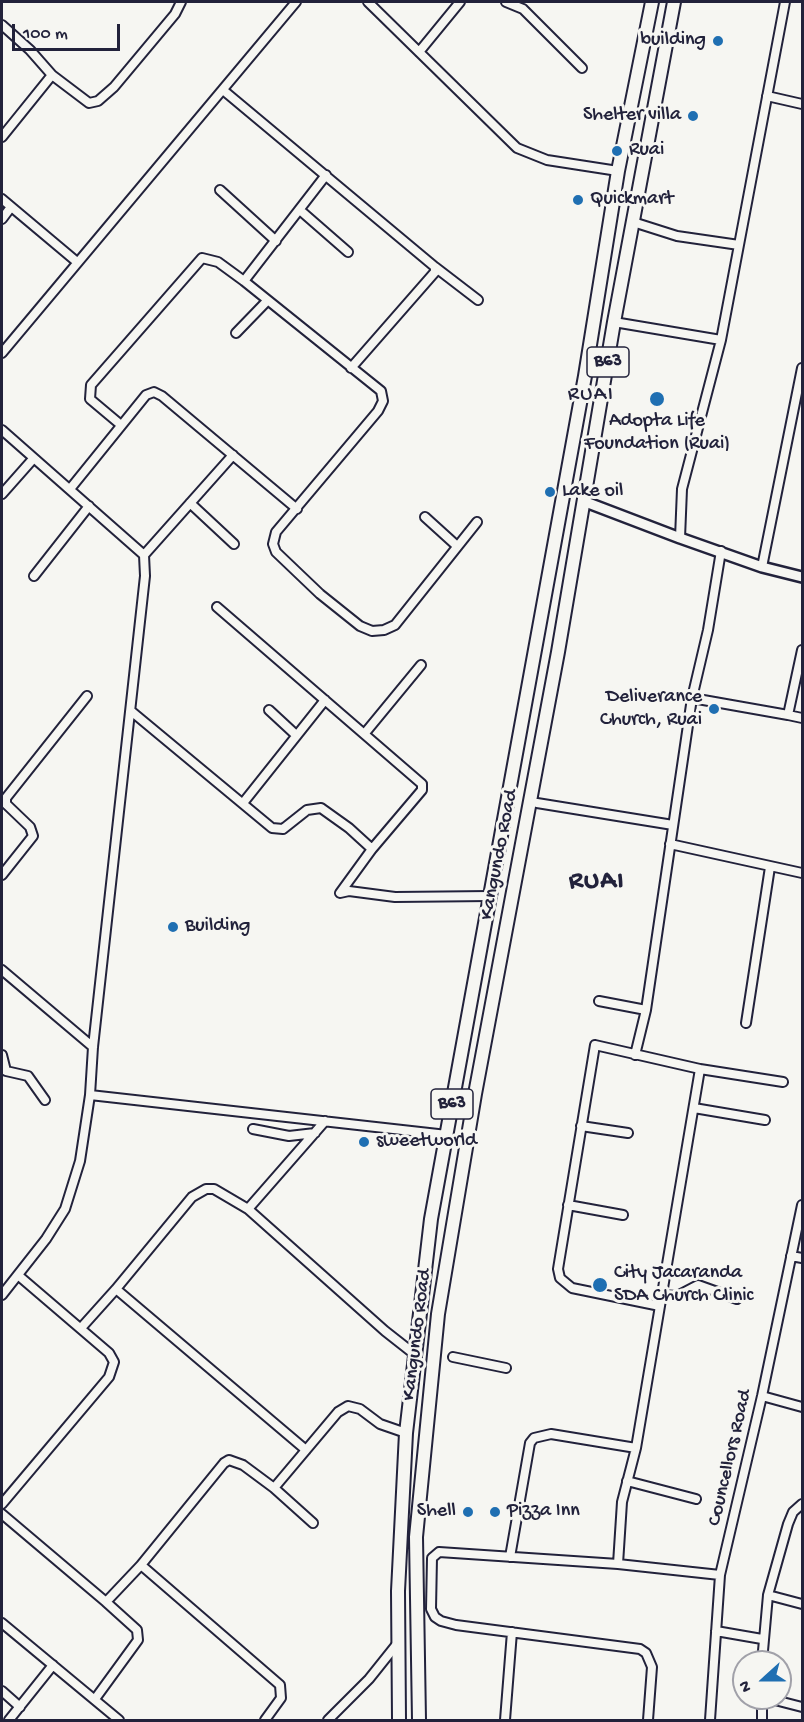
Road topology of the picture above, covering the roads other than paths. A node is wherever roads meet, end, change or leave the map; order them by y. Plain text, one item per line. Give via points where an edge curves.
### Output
1 (181, 2) edge
2 (296, 2) edge
3 (368, 2) edge
4 (460, 2) edge
5 (506, 2) edge
6 (652, 2) edge
7 (674, 2) edge
8 (785, 2) edge
9 (2, 25) edge
10 (419, 52) junction
11 (582, 68) dead end
12 (51, 75) junction
13 (224, 90) junction
14 (766, 96) junction
15 (802, 105) edge
16 (2, 137) edge
17 (618, 171) junction
18 (326, 175) junction
19 (220, 190) dead end
20 (2, 199) edge
21 (11, 207) junction
22 (301, 211) junction
23 (611, 213) junction
24 (2, 219) edge
25 (634, 220) junction
26 (276, 241) junction
27 (739, 245) junction
28 (348, 252) dead end
29 (77, 262) junction
30 (435, 267) junction
31 (244, 281) junction
32 (477, 300) dead end
33 (267, 301) junction
34 (614, 322) junction
35 (236, 333) dead end
36 (721, 340) junction
37 (2, 353) edge
38 (351, 368) junction
39 (802, 368) edge
40 (121, 425) junction
41 (2, 430) edge
42 (233, 455) junction
43 (33, 459) junction
44 (70, 489) junction
45 (2, 494) edge
46 (583, 501) junction
47 (190, 503) junction
48 (89, 506) junction
49 (297, 509) junction
50 (425, 518) dead end
51 (477, 522) dead end
52 (680, 538) junction
53 (234, 544) dead end
54 (457, 546) junction
55 (721, 551) junction
56 (144, 555) junction
57 (762, 567) junction
58 (34, 576) dead end
59 (802, 577) edge
60 (217, 607) dead end
61 (802, 650) edge
62 (421, 665) dead end
63 (87, 696) dead end
64 (692, 698) junction
65 (325, 700) junction
66 (270, 710) dead end
67 (131, 711) junction
68 (788, 715) junction
69 (802, 718) edge
70 (365, 733) junction
71 (296, 735) junction
72 (243, 803) junction
73 (537, 803) dead end
74 (673, 825) junction
75 (670, 844) junction
76 (372, 849) junction
77 (770, 867) junction
78 (4, 870) edge
79 (802, 873) edge
80 (490, 896) junction
81 (2, 970) edge
82 (599, 1001) dead end
83 (646, 1010) junction
84 (746, 1023) dead end
85 (93, 1047) junction
86 (2, 1054) edge
87 (635, 1055) junction
88 (700, 1069) junction
89 (4, 1074) edge
90 (783, 1082) dead end
91 (90, 1095) junction
92 (45, 1100) dead end
93 (694, 1108) junction
94 (765, 1120) dead end
95 (325, 1121) junction
96 (580, 1126) junction
97 (253, 1129) dead end
98 (315, 1133) junction
99 (628, 1133) dead end
100 (447, 1135) junction
101 (568, 1205) junction
102 (802, 1205) edge
103 (248, 1209) junction
104 (623, 1215) dead end
105 (791, 1256) junction
106 (802, 1258) edge
107 (19, 1276) junction
108 (116, 1289) junction
109 (2, 1295) edge
110 (662, 1295) junction
111 (736, 1299) dead end
112 (660, 1306) junction
113 (81, 1328) junction
114 (414, 1353) junction
115 (453, 1357) dead end
116 (506, 1368) dead end
117 (762, 1396) junction
118 (802, 1407) edge
119 (406, 1433) junction
120 (636, 1448) junction
121 (306, 1450) junction
122 (627, 1481) junction
123 (274, 1488) junction
124 (696, 1499) dead end
125 (2, 1504) edge
126 (802, 1504) edge
127 (2, 1515) edge
128 (313, 1523) dead end
129 (400, 1536) junction
130 (416, 1537) junction
131 (510, 1557) junction
132 (141, 1564) junction
133 (618, 1564) junction
134 (720, 1575) junction
135 (398, 1582) junction
136 (416, 1583) junction
137 (768, 1595) junction
138 (106, 1602) junction
139 (802, 1604) edge
140 (416, 1617) junction
141 (435, 1617) junction
142 (2, 1623) edge
143 (716, 1631) junction
144 (512, 1632) junction
145 (762, 1639) junction
146 (398, 1643) junction
147 (762, 1650) edge
148 (53, 1665) junction
149 (417, 1678) junction
150 (399, 1682) junction
151 (2, 1690) edge
152 (95, 1699) junction
153 (20, 1707) junction
154 (9, 1720) edge
155 (119, 1720) edge
156 (265, 1720) edge
157 (328, 1720) edge
158 (399, 1720) edge
159 (419, 1720) edge
160 (505, 1720) edge
161 (648, 1720) edge
162 (710, 1720) edge

1 - 12 street via 124,75 98,101 81,100
2 - 13 street
3 - 10 street
4 - 10 street
5 - 11 street via 523,9
6 - 17 highway, Kangundo Road / B63
7 - 25 highway, Kangundo Road / B63
8 - 14 street
9 - 12 street
10 - 17 street via 517,148 547,160
12 - 16 street
13 - 18 street
13 - 29 street
14 - 15 street
14 - 27 street
17 - 23 highway, Kangundo Road / B63
18 - 22 street
18 - 30 street
19 - 26 street
20 - 21 street
21 - 24 street
21 - 29 street
22 - 26 street
22 - 28 street
23 - 25 highway
23 - 80 highway, Kangundo Road / B63
25 - 27 street via 670,234
25 - 34 highway, Kangundo Road / B63
26 - 31 street
27 - 36 street
29 - 37 street
30 - 32 street
30 - 38 street via 435,272
31 - 33 street
31 - 40 street via 218,261 202,258 91,385 90,399
33 - 35 street
33 - 38 street
34 - 36 street
34 - 46 highway, Kangundo Road / B63
36 - 52 street via 682,489
38 - 49 street via 381,391 382,401 378,411
39 - 57 street
40 - 42 street via 146,395 158,393
40 - 44 street
41 - 43 street
42 - 47 street
42 - 49 street
43 - 44 street
43 - 45 street
44 - 48 street
46 - 52 street
46 - 130 highway, Kangundo Road / B63 via 438,1314
47 - 53 street
47 - 56 street
48 - 56 street
48 - 58 street
49 - 54 street via 273,538 276,552 341,611 372,631 395,625
50 - 54 street
51 - 54 street
52 - 55 street
55 - 57 street
55 - 64 street
56 - 67 street
57 - 59 street
60 - 65 street
61 - 68 street
62 - 70 street
63 - 78 street via 6,798 6,804 30,827 33,836
64 - 68 street
64 - 74 street
65 - 70 street
65 - 71 street
66 - 71 street
67 - 72 street
67 - 85 street
68 - 69 street
70 - 76 street via 423,786
71 - 72 street
72 - 76 street via 279,830 307,810 321,808
73 - 74 street
74 - 75 street
75 - 77 street
75 - 83 street
76 - 80 street via 340,893
77 - 79 street
77 - 84 street
80 - 100 highway, Kangundo Road / B63
81 - 85 street
82 - 83 street
83 - 87 street
85 - 91 street
86 - 89 street
87 - 88 street
87 - 96 street via 594,1045
88 - 90 street
88 - 93 street
89 - 92 street via 28,1076
91 - 95 street
91 - 107 street via 80,1161 64,1209
93 - 94 street
93 - 110 street
95 - 98 street
95 - 100 street
96 - 99 street
96 - 101 street
97 - 98 street via 289,1136
98 - 103 street
100 - 114 highway, Kangundo Road / B63 via 431,1219
101 - 104 street
101 - 112 street via 558,1269 565,1284
102 - 105 street, Councellors Road
103 - 108 street via 214,1189 198,1192
103 - 114 street
105 - 106 street
105 - 117 street, Councellors Road
107 - 109 street
107 - 113 street
108 - 113 street
108 - 121 street
110 - 111 street via 681,1295 698,1285
110 - 112 street
112 - 120 street
113 - 125 street via 109,1353 113,1370
114 - 119 highway, Kangundo Road / B63
115 - 116 street
117 - 118 street
117 - 134 street, Councellors Road
119 - 121 street via 348,1406 338,1412
119 - 129 highway, Kangundo Road / B63
120 - 122 street
120 - 131 street via 551,1434 534,1438
121 - 123 street
122 - 124 street
122 - 133 street
123 - 128 street
123 - 132 street via 237,1461 224,1463
126 - 137 street via 788,1524
127 - 138 street
129 - 130 highway
129 - 135 highway, Kangundo Road / B63
130 - 136 highway, Kangundo Road / B63
131 - 133 street
131 - 141 street via 435,1554 430,1593
132 - 138 street
132 - 156 street via 280,1685 281,1698
133 - 134 street
134 - 143 street, Councellors Road
135 - 136 highway
135 - 146 highway, Kangundo Road / B63
136 - 140 highway, Kangundo Road / B63
137 - 139 street
137 - 145 street
138 - 152 street via 137,1630 138,1640
140 - 141 street
140 - 149 highway, Kangundo Road / B63
141 - 144 street via 456,1625
142 - 148 street
143 - 145 street
143 - 162 street, Councellors Road
144 - 160 street
144 - 161 street via 640,1649 652,1667
145 - 147 street
146 - 150 highway, Kangundo Road / B63
146 - 157 street
148 - 152 street
148 - 153 street
149 - 150 highway
149 - 159 highway, Kangundo Road / B63
150 - 158 highway, Kangundo Road / B63
151 - 153 street
152 - 155 street
153 - 154 street

